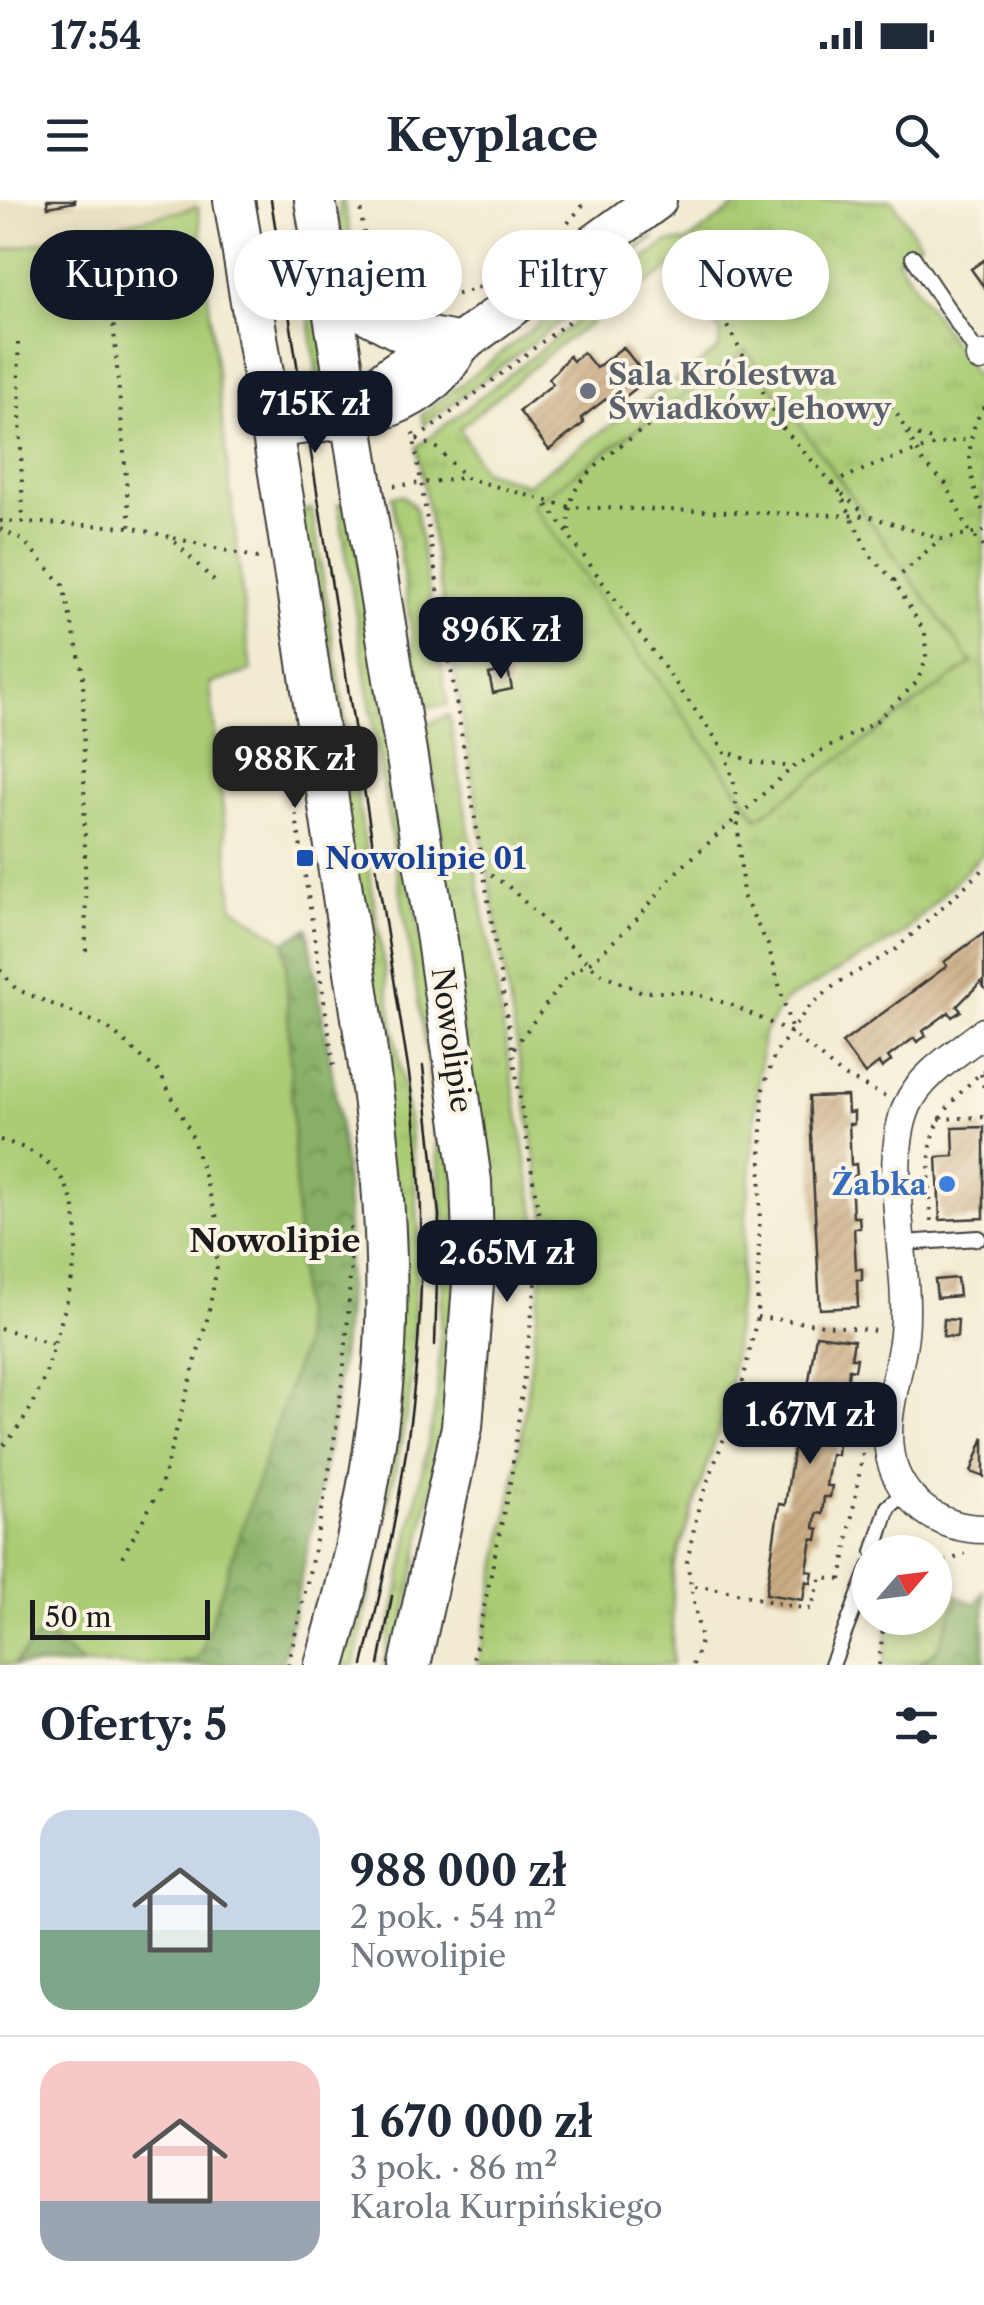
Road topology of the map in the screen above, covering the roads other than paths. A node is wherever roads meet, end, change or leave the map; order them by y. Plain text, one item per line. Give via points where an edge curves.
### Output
1 (234, 200) edge
2 (315, 200) edge
3 (656, 200) edge
4 (320, 230) edge
5 (913, 257) dead end
6 (335, 320) edge
7 (380, 320) edge
8 (460, 344) junction
9 (983, 358) edge
10 (348, 416) junction
11 (272, 428) junction
12 (984, 1032) edge
13 (979, 1238) dead end
14 (903, 1243) junction
15 (906, 1492) junction
16 (879, 1535) edge
17 (982, 1538) edge
18 (852, 1613) edge
19 (325, 1665) edge
20 (410, 1665) edge
21 (832, 1665) edge

1 - 11 main road
2 - 4 main road, Nowolipie
3 - 8 main road
5 - 9 lane
6 - 10 main road, Nowolipie
7 - 8 main road via 405,333
8 - 10 main road via 395,370
10 - 11 main road
10 - 20 main road, Nowolipie via 437,940 474,1235 462,1427
11 - 19 main road via 384,1201 380,1390
12 - 14 street via 928,1077 908,1103 898,1168
13 - 14 lane
14 - 15 street via 904,1334 890,1456
15 - 16 lane via 888,1507
15 - 17 street via 931,1517
18 - 21 lane

